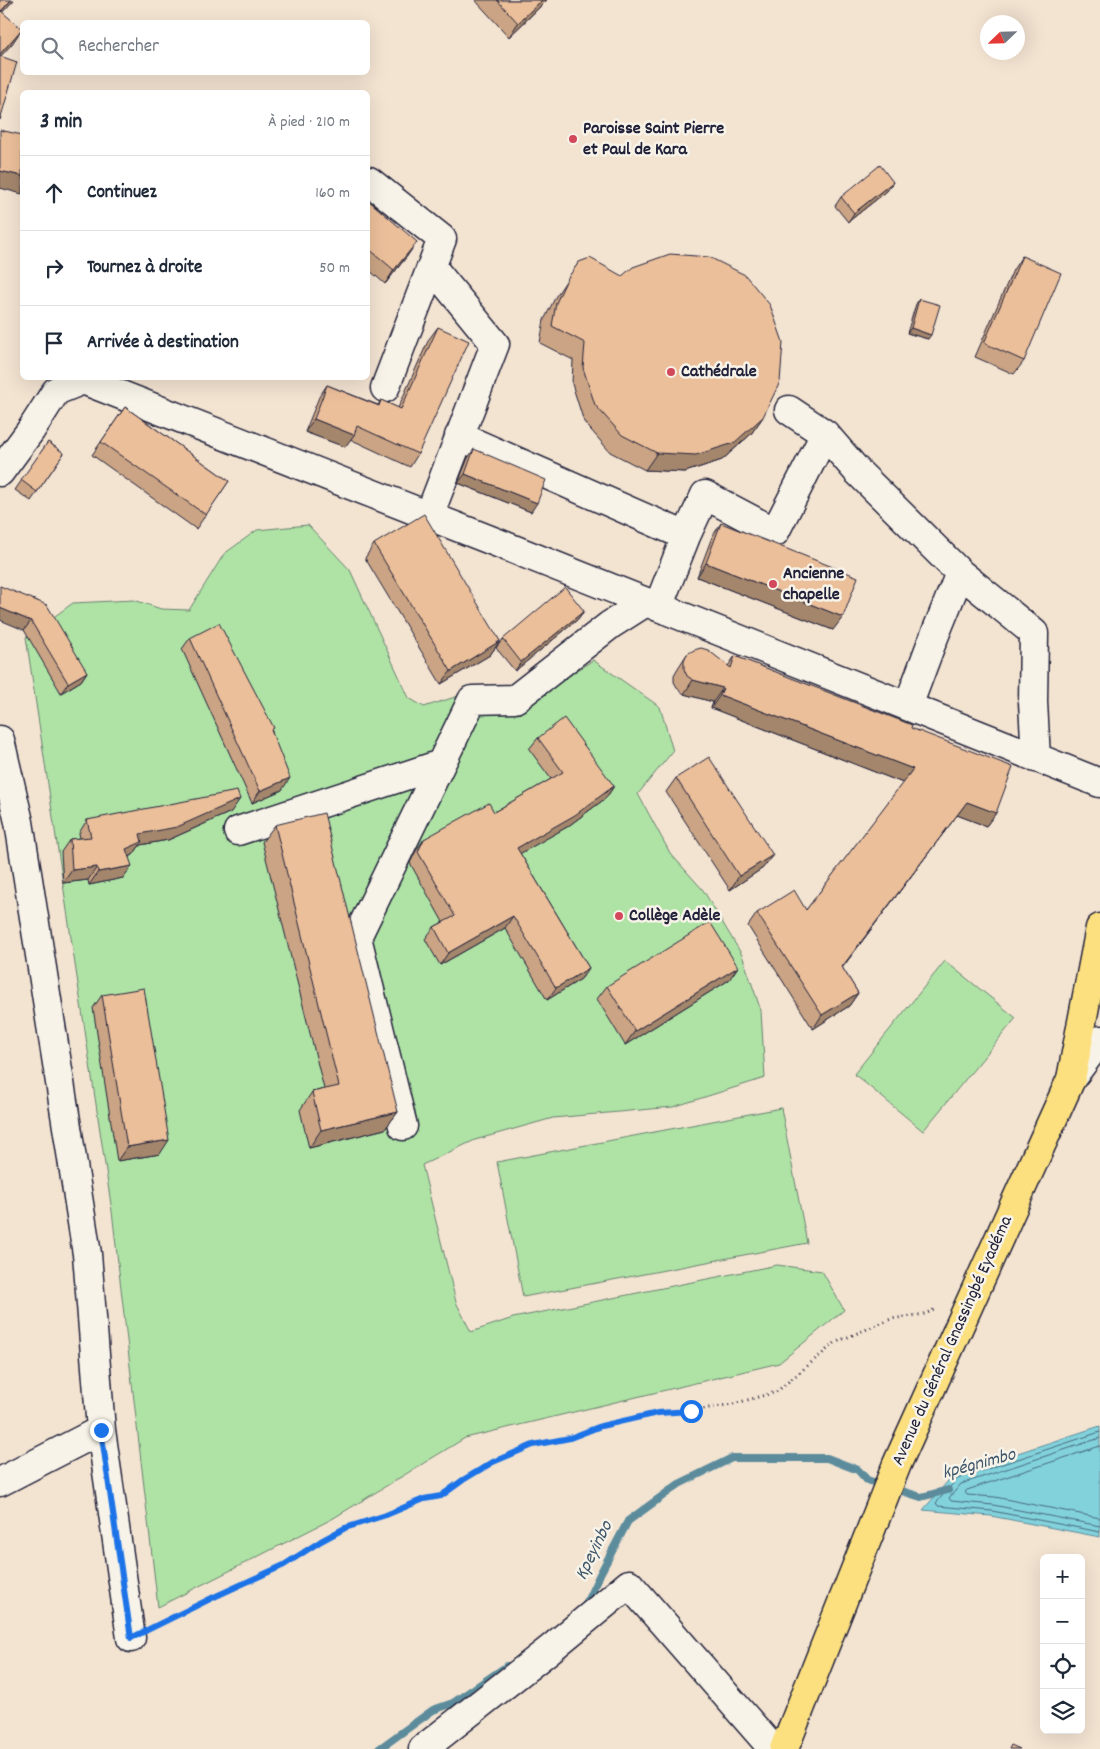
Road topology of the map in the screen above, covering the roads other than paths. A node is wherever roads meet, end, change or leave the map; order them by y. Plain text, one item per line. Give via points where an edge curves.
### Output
1 (370, 183) edge
2 (432, 267) junction
3 (385, 388) dead end
4 (789, 410) dead end
5 (826, 434) junction
6 (459, 436) junction
7 (0, 472) edge
8 (429, 516) junction
9 (686, 536) junction
10 (960, 574) junction
11 (652, 604) junction
12 (908, 706) junction
13 (0, 740) edge
14 (1036, 758) junction
15 (442, 764) junction
16 (1100, 783) edge
17 (10, 827) edge
18 (238, 831) dead end
19 (1100, 928) edge
20 (1100, 1040) edge
21 (1071, 1078) junction
22 (404, 1126) dead end
23 (101, 1430) junction
24 (0, 1482) edge
25 (131, 1638) road end
26 (423, 1749) edge
27 (773, 1749) edge
28 (784, 1749) edge

1 - 2 street via 442,239
2 - 3 street
2 - 6 street via 495,344
4 - 5 street
5 - 9 street via 775,532 705,495
5 - 10 street via 858,472
6 - 8 street
6 - 9 street
7 - 8 street via 56,391 84,380
8 - 11 street
9 - 11 street
10 - 12 street
10 - 14 street via 1034,633
11 - 12 street
11 - 15 street via 610,625 515,699 472,700
12 - 14 street
13 - 17 street
14 - 16 street
15 - 18 street
15 - 22 street via 356,937
17 - 23 street via 87,1254
19 - 21 main road, Avenue du Général Gnassingbé Eyadéma
20 - 21 street
21 - 28 main road, Avenue du Général Gnassingbé Eyadéma via 897,1464
23 - 24 street
23 - 25 street
26 - 27 street via 629,1584

